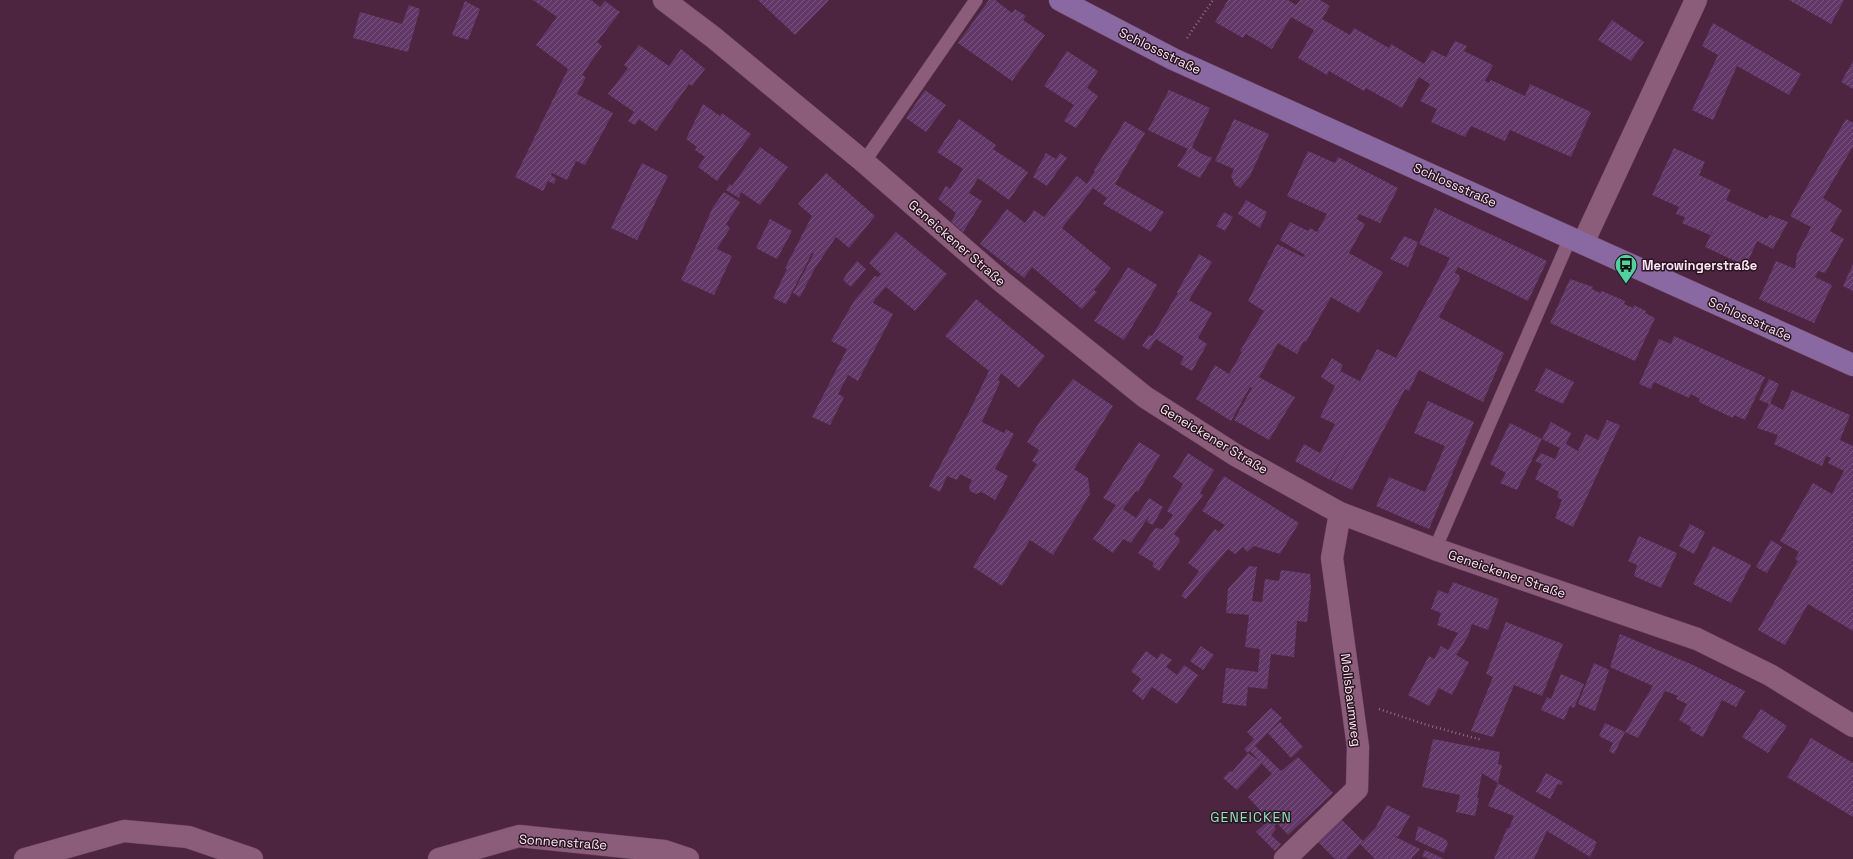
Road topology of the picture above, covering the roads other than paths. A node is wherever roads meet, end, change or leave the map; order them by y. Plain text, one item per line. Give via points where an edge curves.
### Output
1 (664, 0) edge
2 (976, 0) edge
3 (1060, 0) edge
4 (1696, 0) edge
5 (864, 162) junction
6 (1577, 240) junction
7 (1853, 365) edge
8 (1340, 513) junction
9 (1435, 549) junction
10 (1853, 726) edge
11 (25, 859) edge
12 (252, 859) edge
13 (439, 859) edge
14 (688, 859) edge
15 (1285, 859) edge

1 - 5 street, Geneickener Straße via 714,37
2 - 5 lane
3 - 6 street, Schlossstraße via 1173,59
4 - 6 street
5 - 8 street, Geneickener Straße via 1001,281 1145,397 1237,456
6 - 7 street, Schlossstraße
6 - 9 lane
8 - 9 street, Geneickener Straße
8 - 15 street, Mollsbaumweg via 1332,558 1358,747 1357,789
9 - 10 street, Geneickener Straße via 1697,639 1770,675
11 - 12 street via 124,831 188,837
13 - 14 street, Sonnenstraße via 519,836 664,851

